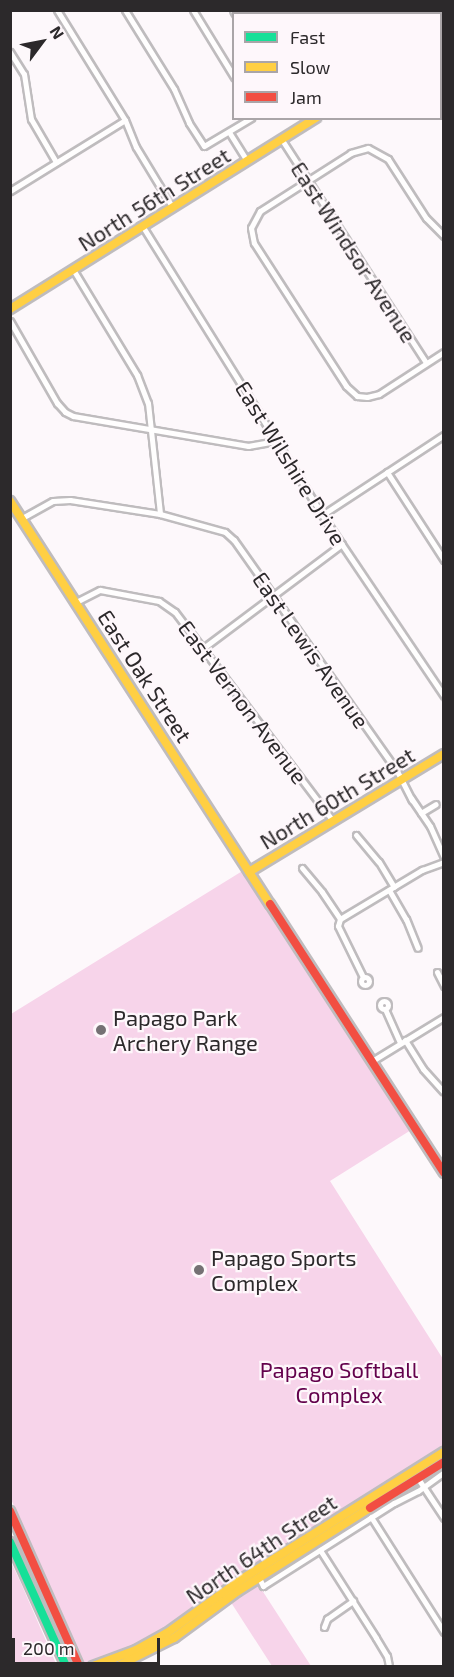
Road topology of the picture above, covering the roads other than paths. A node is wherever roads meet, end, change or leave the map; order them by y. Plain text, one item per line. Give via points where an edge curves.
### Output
1 (57, 10) edge
2 (125, 10) edge
3 (193, 10) edge
4 (10, 52) edge
5 (232, 73) edge
6 (125, 120) junction
7 (248, 120) edge
8 (302, 122) edge
9 (229, 132) junction
10 (282, 140) junction
11 (248, 161) junction
12 (56, 162) junction
13 (308, 181) junction
14 (10, 191) edge
15 (173, 208) junction
16 (143, 227) junction
17 (444, 236) edge
18 (74, 270) junction
19 (10, 309) edge
20 (10, 321) edge
21 (444, 352) edge
22 (426, 363) junction
23 (152, 429) junction
24 (442, 438) edge
25 (275, 441) junction
26 (387, 472) junction
27 (10, 501) edge
28 (160, 514) junction
29 (322, 515) junction
30 (22, 518) junction
31 (342, 544) junction
32 (444, 560) edge
33 (273, 596) junction
34 (76, 602) junction
35 (202, 649) junction
36 (444, 696) edge
37 (444, 754) edge
38 (402, 779) junction
39 (436, 804) dead end
40 (421, 813) junction
41 (333, 821) junction
42 (356, 835) dead end
43 (444, 857) edge
44 (444, 862) edge
45 (302, 868) dead end
46 (249, 872) junction
47 (391, 888) junction
48 (340, 919) junction
49 (418, 948) dead end
50 (437, 972) dead end
51 (363, 977) dead end
52 (444, 986) edge
53 (385, 1009) dead end
54 (444, 1017) edge
55 (403, 1042) junction
56 (372, 1061) junction
57 (443, 1091) edge
58 (444, 1173) edge
59 (444, 1452) edge
60 (444, 1462) edge
61 (444, 1472) edge
62 (416, 1474) junction
63 (424, 1487) junction
64 (10, 1511) edge
65 (371, 1517) junction
66 (444, 1518) edge
67 (10, 1542) edge
68 (320, 1550) junction
69 (259, 1578) junction
70 (353, 1601) junction
71 (187, 1625) junction
72 (324, 1627) dead end
73 (444, 1632) edge
74 (66, 1666) edge
75 (79, 1666) edge
76 (93, 1666) edge
77 (118, 1666) edge
78 (389, 1666) edge

1 - 6 street
2 - 9 street via 204,146
3 - 5 street
4 - 12 street via 26,80 31,119
6 - 12 street
6 - 15 street via 136,147
7 - 9 street
8 - 10 street, North 56th Street
9 - 11 street
10 - 11 street, North 56th Street
10 - 13 street, East Windsor Avenue
11 - 15 street, North 56th Street
12 - 14 street
13 - 17 street via 355,151 372,149 388,159 426,218
13 - 22 street, East Windsor Avenue
13 - 22 street via 260,211 250,232 346,386 363,398 379,394
15 - 16 street, North 56th Street
16 - 18 street, North 56th Street
16 - 25 street, East Wilshire Drive
18 - 19 street, North 56th Street
18 - 23 street via 137,375 148,403
20 - 23 street via 64,412
21 - 22 street
23 - 25 street via 248,446
23 - 28 street
24 - 26 street
25 - 29 street, East Wilshire Drive
26 - 29 street
26 - 32 street
27 - 30 street, East Oak Street
28 - 30 street via 70,500 53,501
28 - 33 street, East Lewis Avenue via 214,528 234,540
29 - 31 street, East Wilshire Drive
30 - 34 street, East Oak Street
31 - 33 street
31 - 36 street, East Wilshire Drive
33 - 35 street
33 - 38 street, East Lewis Avenue
34 - 35 street, East Vernon Avenue via 100,590 159,601 175,612
34 - 46 street, East Oak Street
35 - 41 street, East Vernon Avenue
37 - 38 street, North 60th Street
38 - 40 street, East Lewis Avenue via 402,786
38 - 41 street, North 60th Street
39 - 40 street
40 - 43 street, East Lewis Avenue
41 - 46 street, North 60th Street
42 - 47 street via 379,862
44 - 47 street
45 - 48 street
46 - 56 street, East Oak Street
47 - 48 street
47 - 49 street
48 - 51 street via 338,926
50 - 52 street
53 - 55 street
54 - 55 street
55 - 56 street
55 - 57 street
56 - 58 street, East Oak Street
59 - 62 street, North 64th Street
60 - 62 street, North 64th Street
61 - 63 street, North 64th Street
62 - 63 street
62 - 69 street, North 64th Street
62 - 71 street, North 64th Street via 242,1579
63 - 65 street, North 64th Street
63 - 66 street
64 - 75 street
65 - 68 street, North 64th Street
65 - 73 street
67 - 74 street
68 - 69 street, North 64th Street via 263,1586
68 - 70 street
69 - 71 street, North 64th Street
70 - 72 street via 327,1619
70 - 78 street via 387,1656
71 - 76 street, North 64th Street
71 - 77 street, North 64th Street via 146,1655

